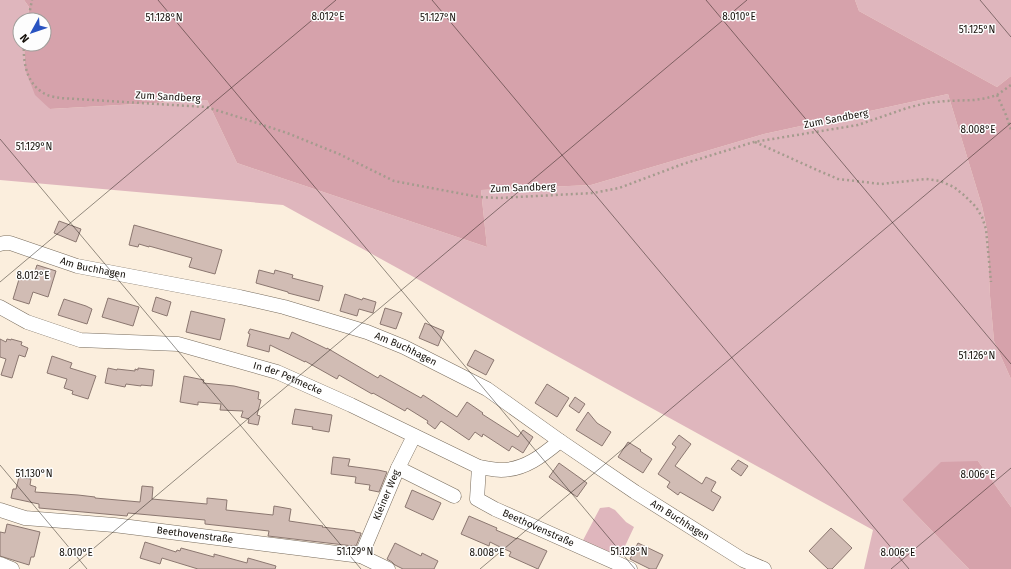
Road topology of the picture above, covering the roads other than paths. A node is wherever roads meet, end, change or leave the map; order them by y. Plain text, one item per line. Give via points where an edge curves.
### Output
1 (0, 244) edge
2 (0, 307) edge
3 (414, 436) junction
4 (560, 441) junction
5 (479, 467) junction
6 (398, 468) junction
7 (454, 496) dead end
8 (0, 510) edge
9 (361, 556) junction
10 (0, 564) edge
11 (613, 565) edge
12 (12, 569) edge
13 (388, 569) edge
14 (630, 569) edge
15 (764, 569) edge

1 - 4 street, Am Buchhagen via 10,243 77,266 240,297 367,332 404,347 487,389
2 - 3 street, In der Petmecke via 27,322 80,340 178,344 277,372 351,404
3 - 5 street, In der Petmecke
3 - 6 street, Kleiner Weg
4 - 5 street, In der Petmecke via 547,452 519,468 501,470
4 - 15 street, Am Buchhagen via 736,556
5 - 11 street, Beethovenstraße via 477,499
6 - 7 street
6 - 9 street, Kleiner Weg
8 - 9 street, Beethovenstraße via 25,518 114,525
9 - 13 street, Beethovenstraße
10 - 12 street
11 - 14 street, Beethovenstraße

